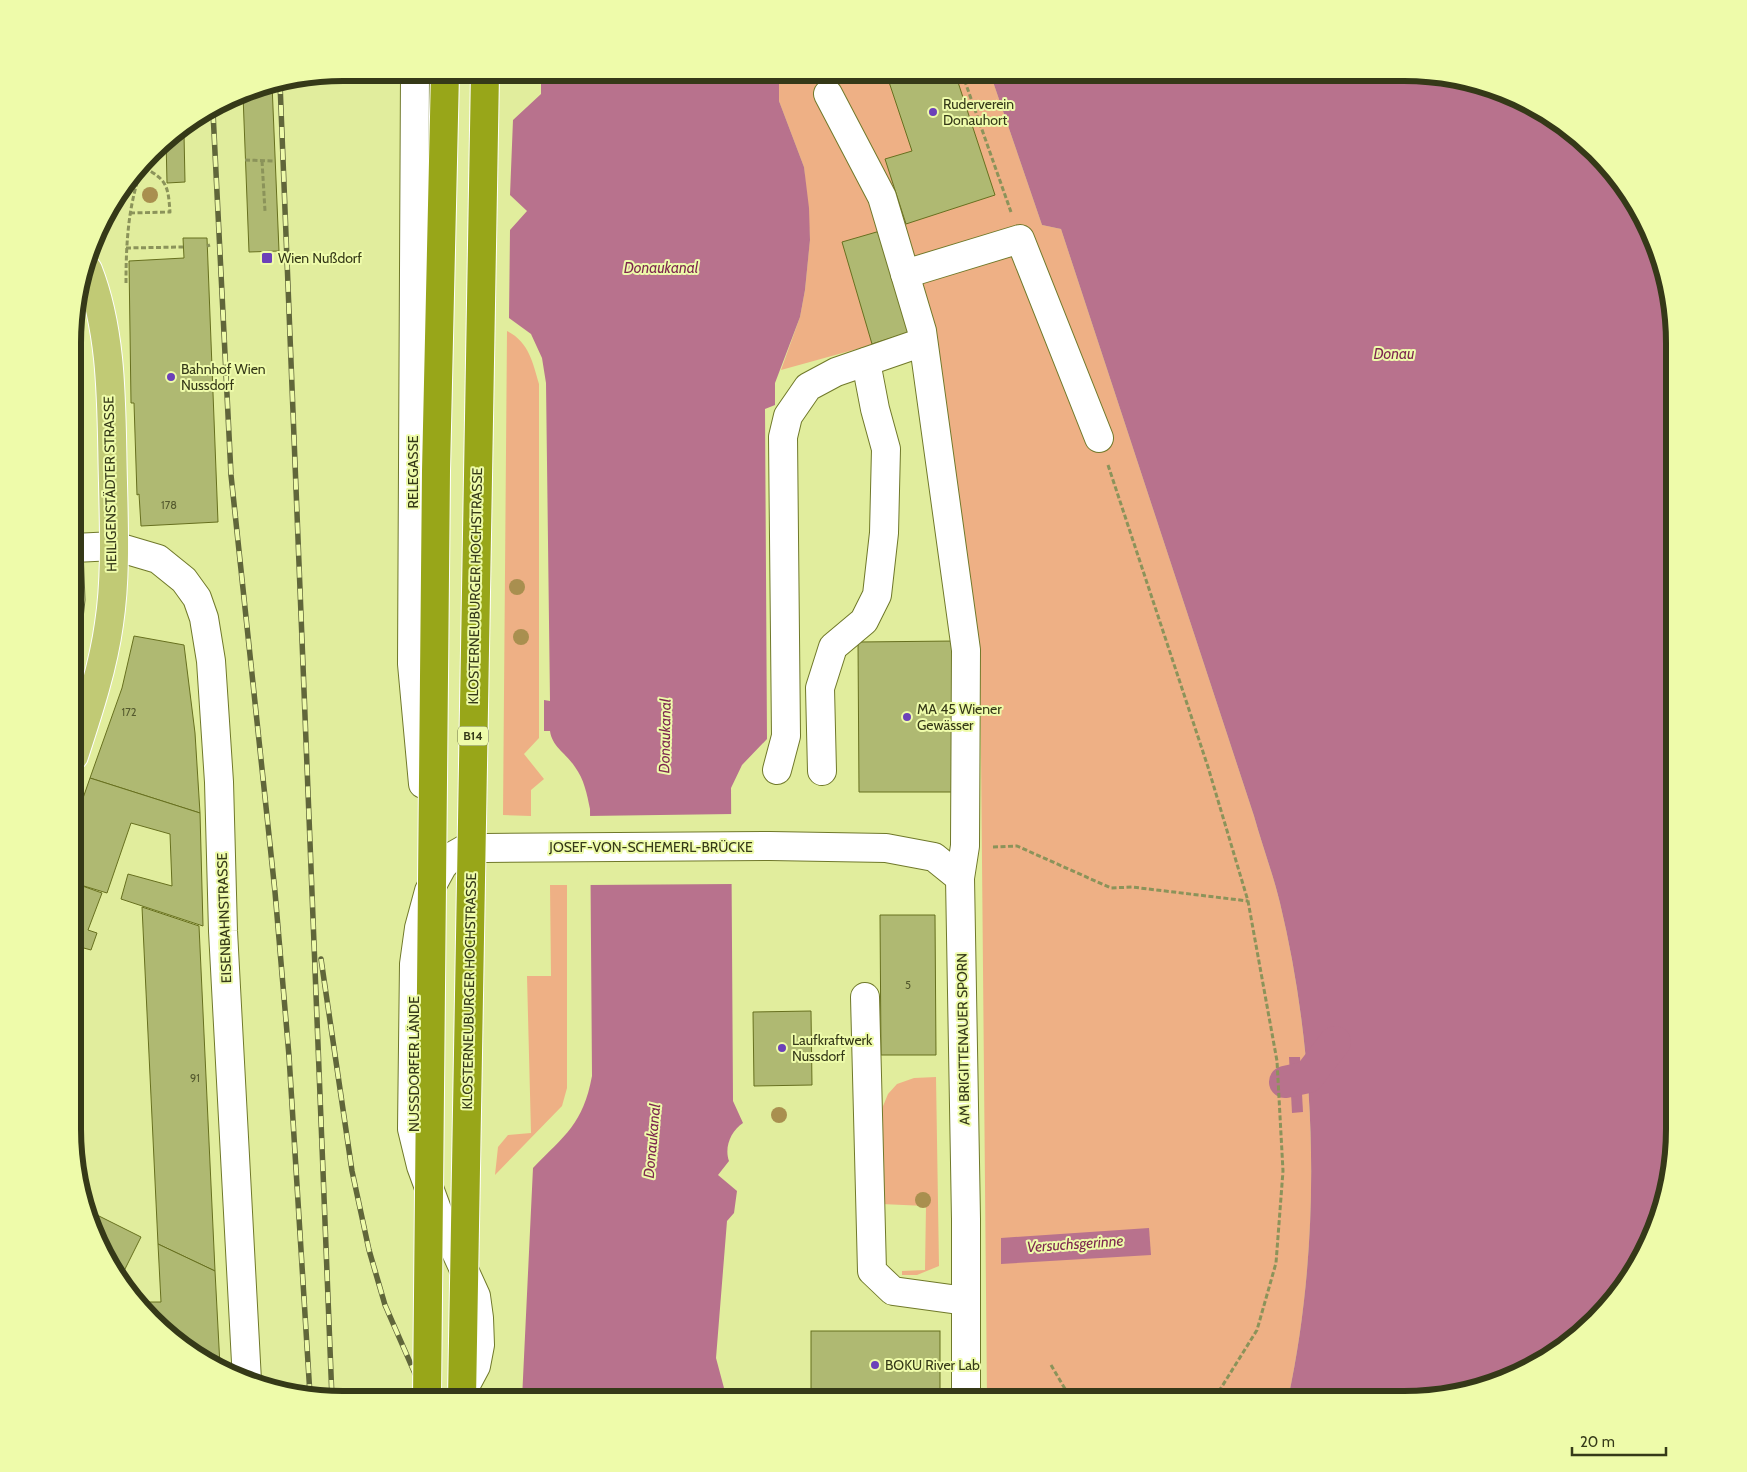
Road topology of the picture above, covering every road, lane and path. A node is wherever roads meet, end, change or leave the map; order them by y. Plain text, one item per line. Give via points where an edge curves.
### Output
1 (415, 81) edge
2 (445, 81) edge
3 (484, 81) edge
4 (965, 81) edge
5 (828, 94) dead end
6 (245, 160) dead end
7 (262, 161) junction
8 (275, 161) dead end
9 (147, 169) edge
10 (135, 183) edge
11 (265, 211) dead end
12 (1020, 239) junction
13 (183, 247) dead end
14 (126, 248) dead end
15 (905, 274) junction
16 (88, 282) edge
17 (923, 342) junction
18 (866, 362) junction
19 (1099, 438) joint
20 (114, 546) junction
21 (81, 548) edge
22 (81, 735) edge
23 (777, 770) dead end
24 (822, 771) dead end
25 (989, 847) dead end
26 (442, 868) junction
27 (960, 878) junction
28 (1248, 901) junction
29 (865, 997) dead end
30 (966, 1301) junction
31 (1051, 1365) dead end
32 (247, 1372) edge
33 (427, 1391) edge
34 (460, 1391) edge
35 (464, 1391) edge
36 (966, 1391) edge
37 (1066, 1391) edge
38 (1218, 1391) edge

1 - 26 street, RELEGASSE via 412,664 426,826
2 - 33 highway, bridge via 436,471
3 - 34 highway, KLOSTERNEUBURGER HOCHSTRASSE / B14, bridge
4 - 12 path
5 - 15 street, AM BRIGITTENAUER SPORN via 882,197
6 - 7 path
7 - 8 path
7 - 11 path
9 - 10 path via 160,176 168,187 170,212 130,213
12 - 15 street
12 - 19 street
13 - 14 path
15 - 17 street, AM BRIGITTENAUER SPORN
16 - 20 main road, HEILIGENSTÄDTER STRASSE via 106,338
17 - 18 street
17 - 27 street, AM BRIGITTENAUER SPORN via 966,650 965,846
18 - 23 street via 808,386 788,416 783,437 786,736
18 - 24 street via 886,449 882,551 877,594 864,621 833,647 820,688
19 - 28 path via 1208,767
20 - 21 street, EISENBAHNSTRASSE
20 - 22 main road, HEILIGENSTÄDTER STRASSE via 109,623
20 - 32 street, EISENBAHNSTRASSE via 158,559 184,580 198,598 211,661
25 - 28 path via 1017,846 1110,888 1132,887
26 - 27 street, JOSEF-VON-SCHEMERL-BRÜCKE via 451,857 465,849 886,848 934,857
26 - 35 street, NUSSDORFER LÄNDE via 430,891 419,928 414,964 412,1130 436,1207 476,1296 480,1345 476,1366
27 - 30 street, AM BRIGITTENAUER SPORN
28 - 38 path via 1277,1061 1283,1171 1276,1264 1257,1330
29 - 30 street via 872,1271 893,1291
30 - 36 street, AM BRIGITTENAUER SPORN
31 - 37 path

